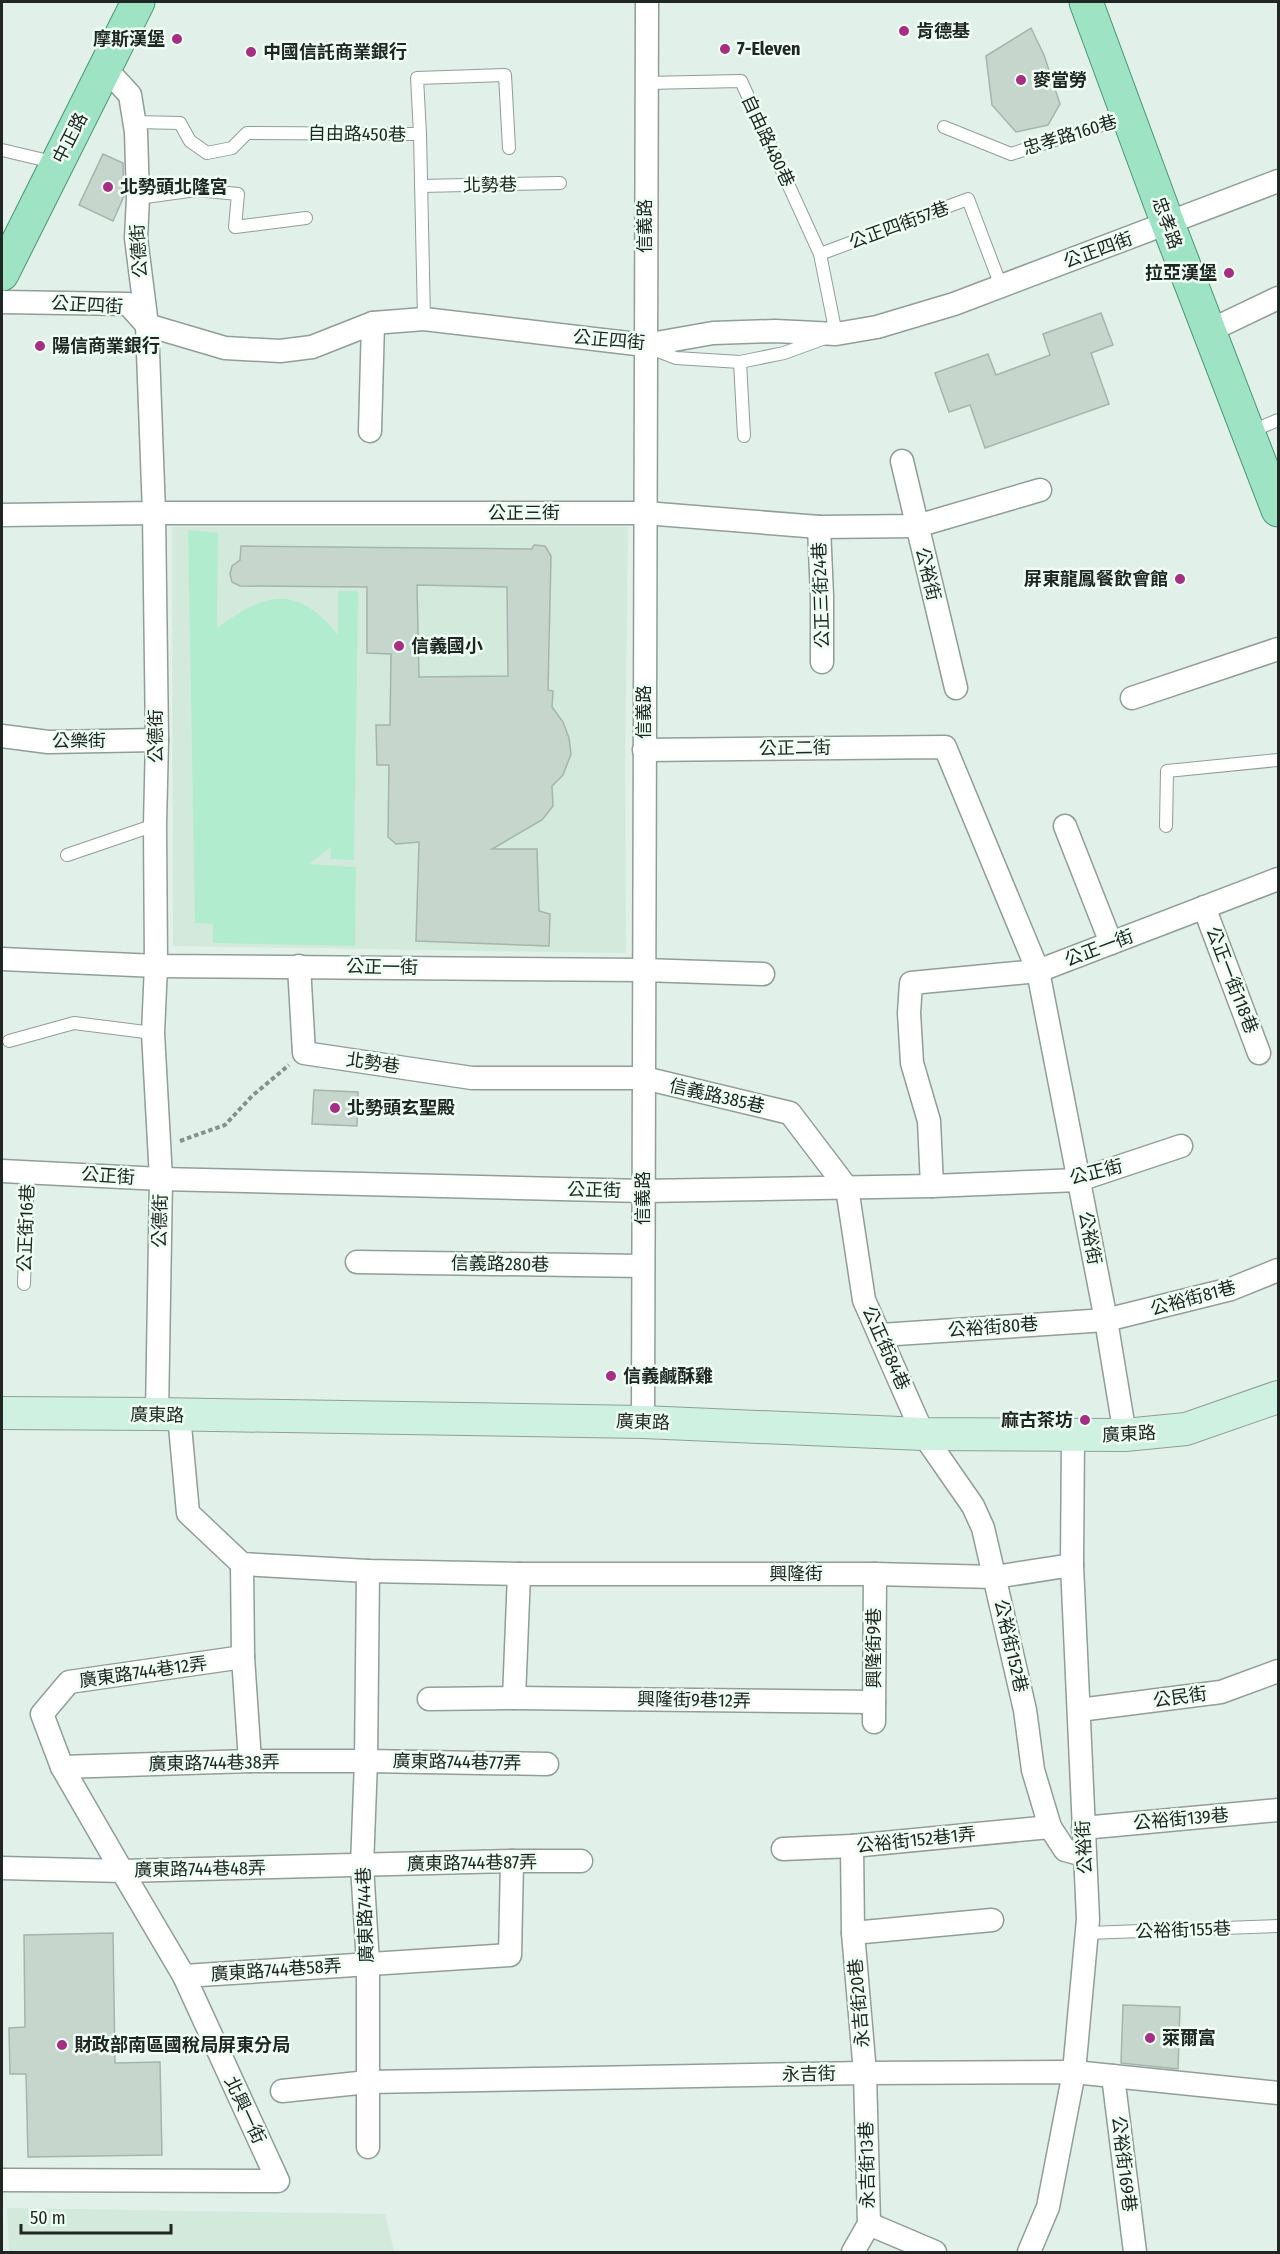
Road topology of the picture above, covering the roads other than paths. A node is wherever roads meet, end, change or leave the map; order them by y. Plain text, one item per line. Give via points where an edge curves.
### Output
1 (138, 2) edge
2 (647, 2) edge
3 (1086, 2) edge
4 (106, 69) junction
5 (646, 83) junction
6 (1129, 117) junction
7 (135, 122) junction
8 (944, 127) dead end
9 (420, 135) junction
10 (509, 148) dead end
11 (2, 150) edge
12 (58, 163) junction
13 (1278, 181) edge
14 (560, 183) dead end
15 (421, 186) junction
16 (138, 198) junction
17 (306, 218) dead end
18 (1167, 224) junction
19 (9, 242) edge
20 (820, 254) junction
21 (2, 274) edge
22 (1001, 286) junction
23 (1278, 298) edge
24 (2, 302) edge
25 (424, 319) junction
26 (373, 323) junction
27 (147, 325) junction
28 (1209, 331) junction
29 (836, 334) junction
30 (645, 345) junction
31 (740, 362) junction
32 (1278, 420) edge
33 (370, 431) dead end
34 (1249, 433) junction
35 (744, 436) dead end
36 (902, 461) dead end
37 (1040, 490) dead end
38 (1278, 510) edge
39 (154, 513) junction
40 (645, 513) junction
41 (2, 515) edge
42 (916, 526) junction
43 (819, 527) junction
44 (1278, 648) edge
45 (822, 662) dead end
46 (956, 688) dead end
47 (1132, 698) dead end
48 (2, 736) edge
49 (157, 740) junction
50 (945, 747) joint
51 (644, 750) junction
52 (1278, 760) edge
53 (155, 825) junction
54 (1065, 826) dead end
55 (1166, 826) dead end
56 (67, 855) dead end
57 (1278, 879) edge
58 (1204, 908) junction
59 (1110, 943) junction
60 (2, 959) edge
61 (156, 966) junction
62 (299, 966) junction
63 (643, 970) junction
64 (1038, 971) junction
65 (763, 974) dead end
66 (153, 1033) junction
67 (9, 1041) dead end
68 (1259, 1053) dead end
69 (644, 1078) junction
70 (1181, 1146) dead end
71 (2, 1171) edge
72 (28, 1171) junction
73 (161, 1179) junction
74 (1079, 1180) junction
75 (932, 1186) junction
76 (846, 1188) junction
77 (643, 1191) junction
78 (357, 1262) dead end
79 (643, 1266) junction
80 (1278, 1270) edge
81 (24, 1284) dead end
82 (1106, 1320) junction
83 (881, 1335) junction
84 (1278, 1397) edge
85 (2, 1413) edge
86 (168, 1414) junction
87 (643, 1422) junction
88 (923, 1434) junction
89 (1125, 1435) junction
90 (1072, 1436) junction
91 (242, 1563) junction
92 (1072, 1565) junction
93 (368, 1571) junction
94 (519, 1574) junction
95 (875, 1574) junction
96 (995, 1577) junction
97 (243, 1657) junction
98 (1278, 1671) edge
99 (513, 1698) junction
100 (429, 1699) dead end
101 (1078, 1710) junction
102 (874, 1712) joint
103 (250, 1761) junction
104 (366, 1761) junction
105 (547, 1764) dead end
106 (62, 1767) junction
107 (1278, 1810) edge
108 (1050, 1827) junction
109 (1083, 1828) junction
110 (852, 1846) junction
111 (783, 1849) dead end
112 (1084, 1854) junction
113 (512, 1861) junction
114 (581, 1861) dead end
115 (362, 1866) junction
116 (2, 1868) edge
117 (122, 1871) junction
118 (992, 1920) dead end
119 (1278, 1926) edge
120 (853, 1933) junction
121 (1087, 1933) junction
122 (368, 1963) junction
123 (184, 1976) junction
124 (1074, 2072) junction
125 (865, 2073) junction
126 (1113, 2076) junction
127 (368, 2082) junction
128 (282, 2091) dead end
129 (1278, 2093) edge
130 (368, 2147) dead end
131 (2, 2180) edge
132 (869, 2224) junction
133 (1139, 2252) edge
134 (853, 2253) edge
135 (935, 2253) edge
136 (1029, 2253) edge

1 - 4 main road, 中正路
2 - 5 street, 信義路
3 - 6 main road, 忠孝路
4 - 7 street, 公德街 via 130,95
4 - 12 main road, 中正路
5 - 20 lane, 自由路480巷 via 741,81
5 - 30 street, 信義路
6 - 8 lane, 忠孝路160巷 via 1011,153
6 - 18 main road, 忠孝路
7 - 9 lane, 自由路450巷 via 180,123 190,141 207,153 232,148 247,133
7 - 16 street, 公德街
9 - 10 lane, 自由路450巷 via 417,78 505,75
9 - 15 lane
11 - 12 lane
12 - 19 main road, 中正路
13 - 18 street, 公正四街
14 - 15 lane, 北勢巷
15 - 25 lane
16 - 17 lane via 196,190 238,194 235,227
16 - 27 street, 公德街 via 136,238
18 - 22 street, 公正四街
18 - 28 main road, 忠孝路
19 - 21 main road, 中正路
20 - 22 lane, 公正四街57巷 via 968,199
20 - 29 lane
22 - 29 street, 公正四街 via 888,324
23 - 28 street
24 - 27 street, 公正四街 via 128,304
25 - 26 street, 公正四街
25 - 30 street, 公正四街
26 - 27 street, 公正四街 via 312,347 280,351 225,348
26 - 33 street
27 - 39 street, 公德街
28 - 34 main road, 忠孝路
29 - 30 street, 公正四街 via 713,333
29 - 31 lane via 784,354
30 - 31 lane via 676,358
30 - 40 street, 信義路
31 - 35 lane
32 - 34 lane
34 - 38 main road, 忠孝路
36 - 42 street, 公裕街
37 - 42 street, 公正三街
39 - 40 street, 公正三街
39 - 41 street, 公正三街
39 - 49 street, 公德街
40 - 43 street, 公正三街
40 - 51 street, 信義路
42 - 43 street, 公正三街
42 - 46 street, 公裕街
43 - 45 street, 公正三街24巷
44 - 47 street
48 - 49 street, 公樂街 via 48,742
49 - 53 street, 公德街
50 - 51 street, 公正二街
50 - 64 street, 公裕街
51 - 63 street, 信義路
52 - 55 lane via 1167,771
53 - 56 lane
53 - 61 street, 公德街
54 - 59 street
57 - 58 street, 公正一街
58 - 59 street, 公正一街
58 - 68 street, 公正一街118巷
59 - 64 street, 公正一街
60 - 61 street, 公正一街
61 - 62 street, 公正一街
61 - 66 street, 公德街
62 - 63 street, 公正一街
62 - 69 street, 北勢巷 via 304,1053 472,1077
63 - 65 street, 公正一街
63 - 69 street, 信義路
64 - 74 street, 公裕街
64 - 75 street, 公正一街 via 911,983 912,1063 929,1121
66 - 67 lane via 74,1023
66 - 73 street, 公德街
69 - 76 street, 信義路385巷 via 790,1113
69 - 77 street, 信義路
70 - 74 street, 公正街
71 - 72 street, 公正街
72 - 73 street, 公正街
72 - 81 lane, 公正街16巷
73 - 77 street, 公正街
73 - 86 street, 公德街
74 - 75 street, 公正街
74 - 82 street, 公裕街
75 - 76 street, 公正街
76 - 77 street, 公正街
76 - 83 street, 公正街84巷 via 864,1300
77 - 79 street, 信義路
78 - 79 street, 信義路280巷
79 - 87 street, 信義路
80 - 82 street, 公裕街81巷 via 1231,1289
82 - 83 street, 公裕街80巷
82 - 89 street, 公裕街
83 - 88 street, 公正街84巷
84 - 89 street, 廣東路 via 1186,1429
85 - 86 street, 廣東路
86 - 87 street, 廣東路
86 - 91 street via 188,1513
87 - 88 street, 廣東路
88 - 90 street, 廣東路
88 - 96 street, 公裕街152巷 via 973,1506 983,1528
89 - 90 street, 廣東路
90 - 92 street, 公裕街
91 - 93 street
91 - 97 street
92 - 96 street, 興隆街
92 - 101 street, 公裕街
93 - 94 street
93 - 104 street, 廣東路744巷
94 - 95 street, 興隆街
94 - 99 street
95 - 96 street, 興隆街
95 - 102 street, 興隆街9巷
96 - 108 street, 公裕街152巷 via 1025,1710 1033,1770
97 - 103 street
97 - 106 street, 廣東路744巷12弄 via 69,1683 42,1714
98 - 101 street, 公民街 via 1221,1692
99 - 100 street, 興隆街9巷12弄
99 - 102 street, 興隆街9巷12弄
101 - 109 street, 公裕街
103 - 104 street, 廣東路744巷38弄
103 - 106 street, 廣東路744巷38弄
104 - 105 street, 廣東路744巷77弄
104 - 115 street, 廣東路744巷
106 - 117 street, 廣東路744巷48弄
107 - 109 street, 公裕街139巷
108 - 110 street, 公裕街152巷1弄
108 - 112 street, 公裕街152巷 via 1065,1851
109 - 112 street, 公裕街
110 - 111 street, 公裕街152巷1弄
110 - 120 street, 永吉街20巷
112 - 121 street, 公裕街
113 - 114 street, 廣東路744巷87弄
113 - 115 street, 廣東路744巷87弄
113 - 122 street, 廣東路744巷58弄 via 510,1955
115 - 117 street, 廣東路744巷48弄
115 - 122 street, 廣東路744巷
116 - 117 street
117 - 123 street, 北興一街
118 - 120 street, 永吉街20巷
119 - 121 lane, 公裕街155巷
120 - 125 street, 永吉街20巷
121 - 124 street, 公裕街
122 - 123 street, 廣東路744巷58弄
122 - 127 street, 廣東路744巷
123 - 131 street, 北興一街 via 278,2181
124 - 125 street, 永吉街
124 - 126 street, 永吉街
124 - 136 street, 公裕街 via 1048,2207
125 - 127 street, 永吉街
125 - 132 street, 永吉街13巷
126 - 129 street, 永吉街
126 - 133 street, 公裕街169巷
127 - 128 street
127 - 130 street, 廣東路744巷
132 - 134 street, 永吉街13巷
132 - 135 street

